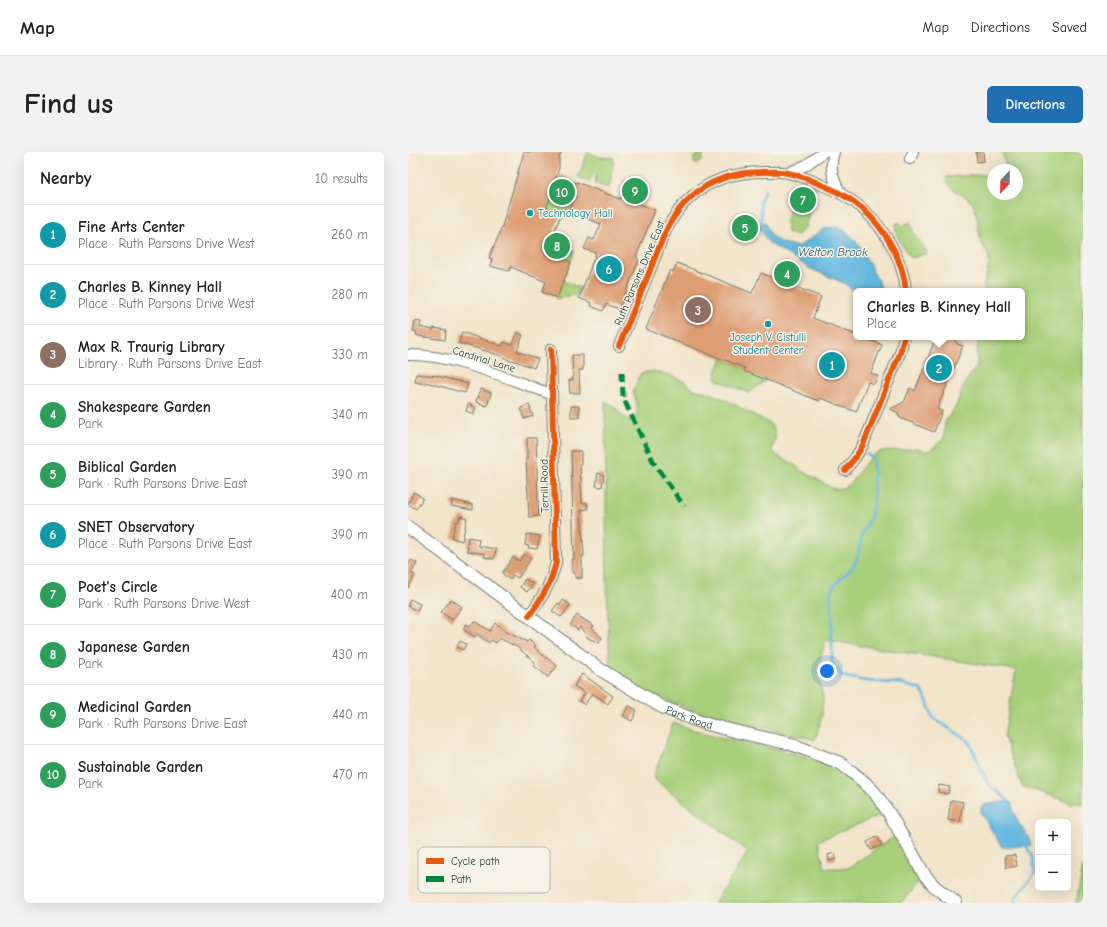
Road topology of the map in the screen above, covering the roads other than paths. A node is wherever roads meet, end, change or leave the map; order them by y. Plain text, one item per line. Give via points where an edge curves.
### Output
1 (824, 152) edge
2 (834, 152) edge
3 (788, 173) junction
4 (841, 194) junction
5 (905, 288) edge
6 (903, 340) edge
7 (619, 346) dead end
8 (551, 349) dead end
9 (408, 355) edge
10 (551, 394) junction
11 (845, 470) dead end
12 (408, 527) edge
13 (529, 616) junction
14 (956, 903) edge

1 - 3 street via 806,165
2 - 4 street via 831,160 832,177
3 - 4 street via 812,180
3 - 7 street, Ruth Parsons Drive East via 753,172 729,176 702,188 678,210 664,235
4 - 5 street via 866,211 875,222 899,263
6 - 11 street via 863,445
8 - 10 street, Terrill Road
9 - 10 street, Cardinal Lane via 470,366
10 - 13 street, Terrill Road via 556,562 553,577 546,591
12 - 13 main road, Park Road
13 - 14 main road, Park Road via 601,670 662,706 704,723 791,744 840,764 852,772 875,793 924,874 934,886

